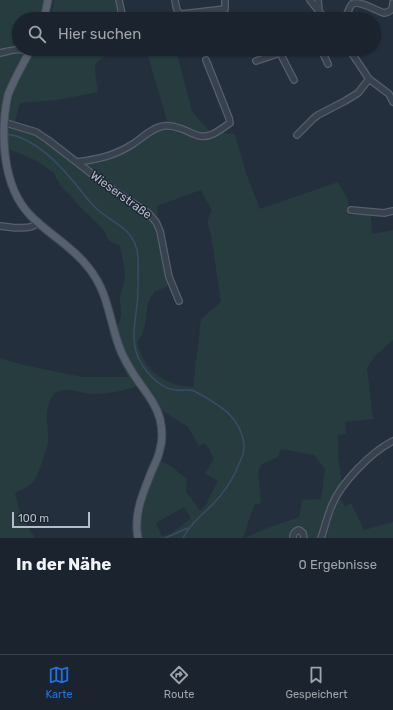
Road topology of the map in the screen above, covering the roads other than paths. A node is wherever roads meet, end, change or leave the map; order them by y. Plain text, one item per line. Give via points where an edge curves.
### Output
1 (48, 0) edge
2 (119, 0) edge
3 (175, 0) edge
4 (224, 0) edge
5 (310, 0) edge
6 (318, 0) edge
7 (393, 3) edge
8 (45, 12) edge
9 (122, 12) edge
10 (178, 12) edge
11 (205, 12) edge
12 (319, 12) edge
13 (320, 12) edge
14 (348, 12) edge
15 (12, 51) edge
16 (0, 53) edge
17 (27, 56) edge
18 (271, 56) edge
19 (282, 56) edge
20 (324, 56) edge
21 (354, 56) edge
22 (206, 60) dead end
23 (256, 61) dead end
24 (328, 64) dead end
25 (369, 79) junction
26 (294, 80) dead end
27 (393, 102) edge
28 (3, 124) junction
29 (297, 135) dead end
30 (77, 162) junction
31 (351, 210) dead end
32 (393, 211) edge
33 (38, 223) junction
34 (0, 226) edge
35 (178, 300) dead end
36 (393, 441) edge
37 (136, 537) edge
38 (293, 538) edge
39 (304, 538) edge
40 (321, 538) edge

1 - 8 main road
2 - 9 street
3 - 10 street
4 - 11 street via 225,9
5 - 12 street
6 - 13 street
7 - 14 street via 390,12 384,13 360,0 351,4
15 - 16 street
17 - 28 main road via 8,95
18 - 23 street
19 - 26 street
20 - 24 street
21 - 25 street
22 - 30 street, Wieserstraße via 230,123 207,136 165,125 112,156
25 - 27 street via 388,94
25 - 29 street via 358,93 318,115
28 - 30 street, Wieserstraße via 36,132
28 - 33 main road via 3,146 12,187 20,203
30 - 35 street, Wieserstraße via 148,213 156,222 169,277
31 - 32 street via 384,213
33 - 34 street via 28,227
33 - 37 main road via 77,255 94,276 104,296 115,336 124,357 159,418 162,434 160,450 139,504
36 - 40 street via 370,457 344,485 332,505
38 - 39 street via 294,533 299,530

